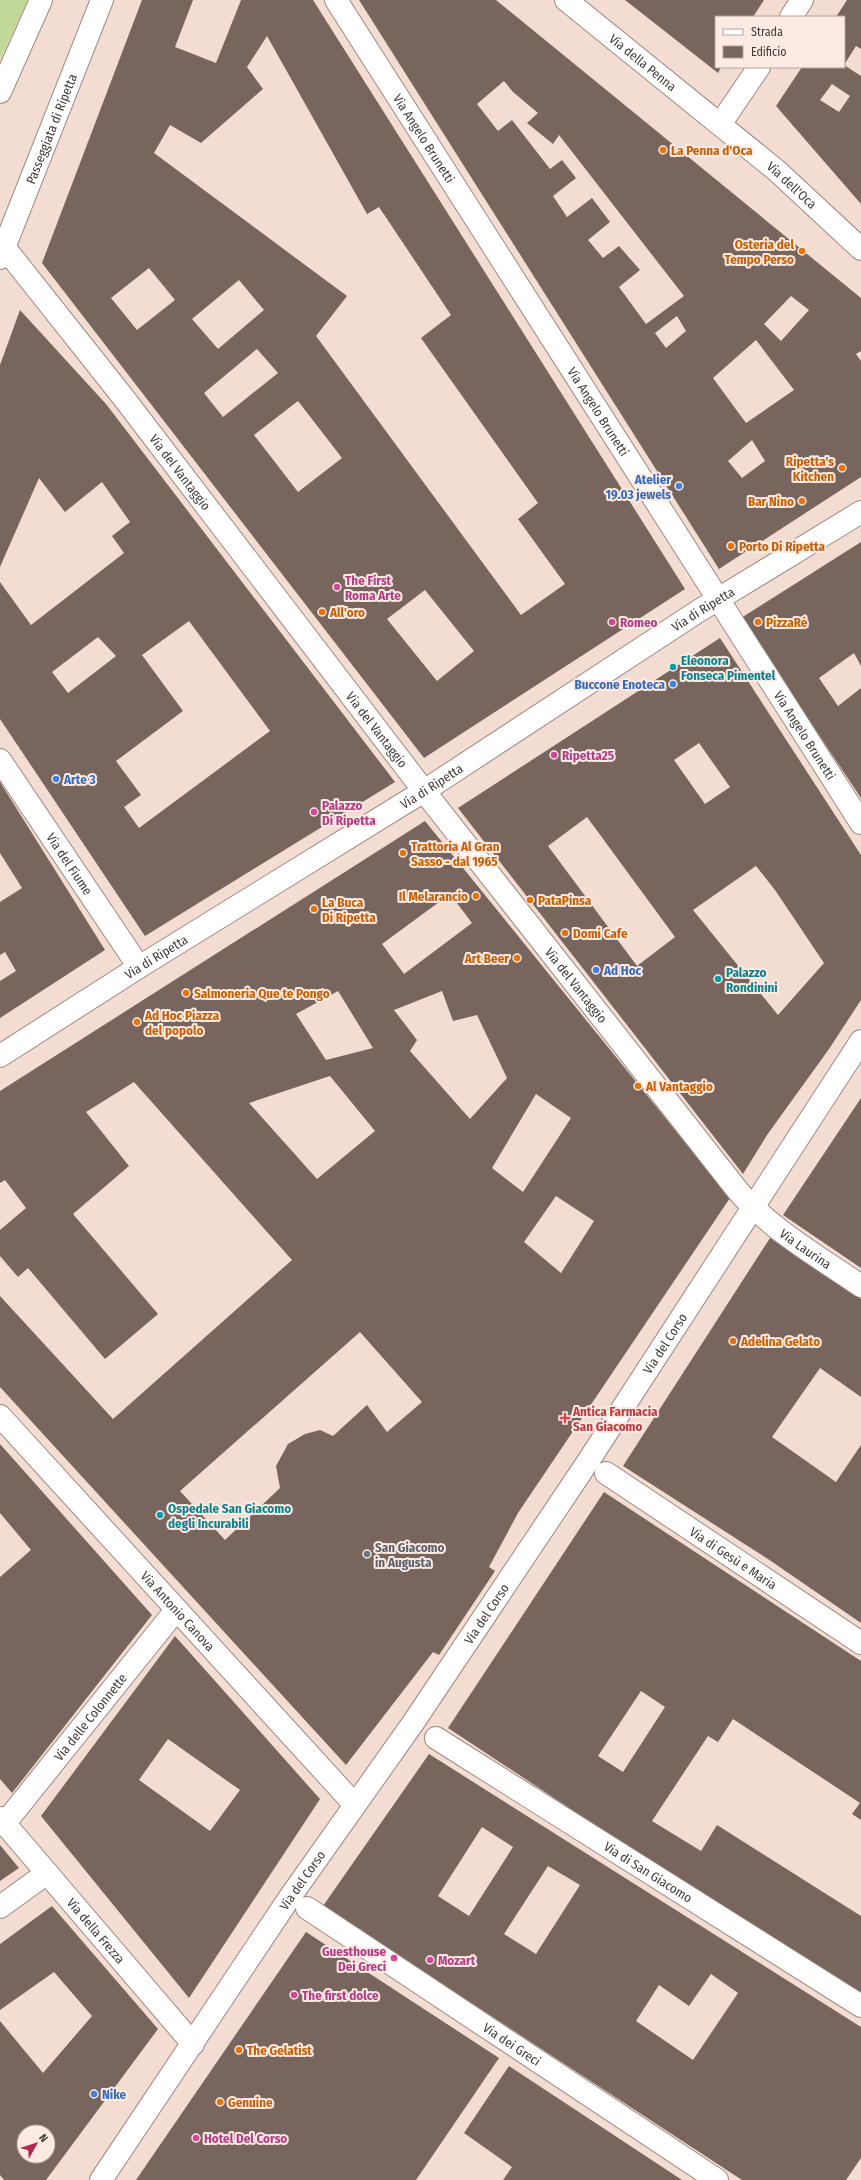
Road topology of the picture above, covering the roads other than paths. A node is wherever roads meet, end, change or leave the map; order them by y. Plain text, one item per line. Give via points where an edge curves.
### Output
1 (41, 0) edge
2 (102, 0) edge
3 (336, 0) edge
4 (566, 0) edge
5 (802, 0) edge
6 (792, 16) edge
7 (758, 68) edge
8 (0, 92) edge
9 (721, 123) junction
10 (861, 249) edge
11 (2, 253) edge
12 (861, 512) edge
13 (718, 599) junction
14 (0, 760) edge
15 (424, 791) junction
16 (861, 823) edge
17 (139, 967) junction
18 (861, 1041) edge
19 (0, 1056) edge
20 (753, 1209) junction
21 (861, 1286) edge
22 (0, 1416) edge
23 (606, 1473) dead end
24 (176, 1610) junction
25 (861, 1643) edge
26 (436, 1738) dead end
27 (355, 1805) junction
28 (2, 1821) edge
29 (47, 1873) junction
30 (0, 1907) edge
31 (307, 1908) dead end
32 (861, 2006) edge
33 (193, 2044) junction
34 (101, 2180) edge
35 (717, 2180) edge

1 - 8 street
2 - 11 street, Passeggiata di Ripetta
3 - 13 street, Via Angelo Brunetti
4 - 9 street, Via della Penna
5 - 6 street
7 - 9 street
9 - 10 street, Via dell'Oca via 782,174
11 - 15 street, Via del Vantaggio via 123,397
12 - 13 street, Via di Ripetta
13 - 15 street, Via di Ripetta
13 - 16 street, Via Angelo Brunetti
14 - 17 street, Via del Fiume
15 - 17 street, Via di Ripetta
15 - 20 street, Via del Vantaggio
17 - 19 street, Via di Ripetta
18 - 20 street, Via del Corso
20 - 21 street, Via Laurina
20 - 27 street, Via del Corso via 584,1467
22 - 24 street, Via Antonio Canova
23 - 25 street, Via di Gesù e Maria
24 - 27 street, Via Antonio Canova
24 - 28 street, Via delle Colonnette
26 - 32 street, Via di San Giacomo
27 - 33 street, Via del Corso via 290,1897
28 - 29 street, Via della Frezza
29 - 30 street
29 - 33 street, Via della Frezza
31 - 35 street, Via dei Greci
33 - 34 street, Via del Corso

